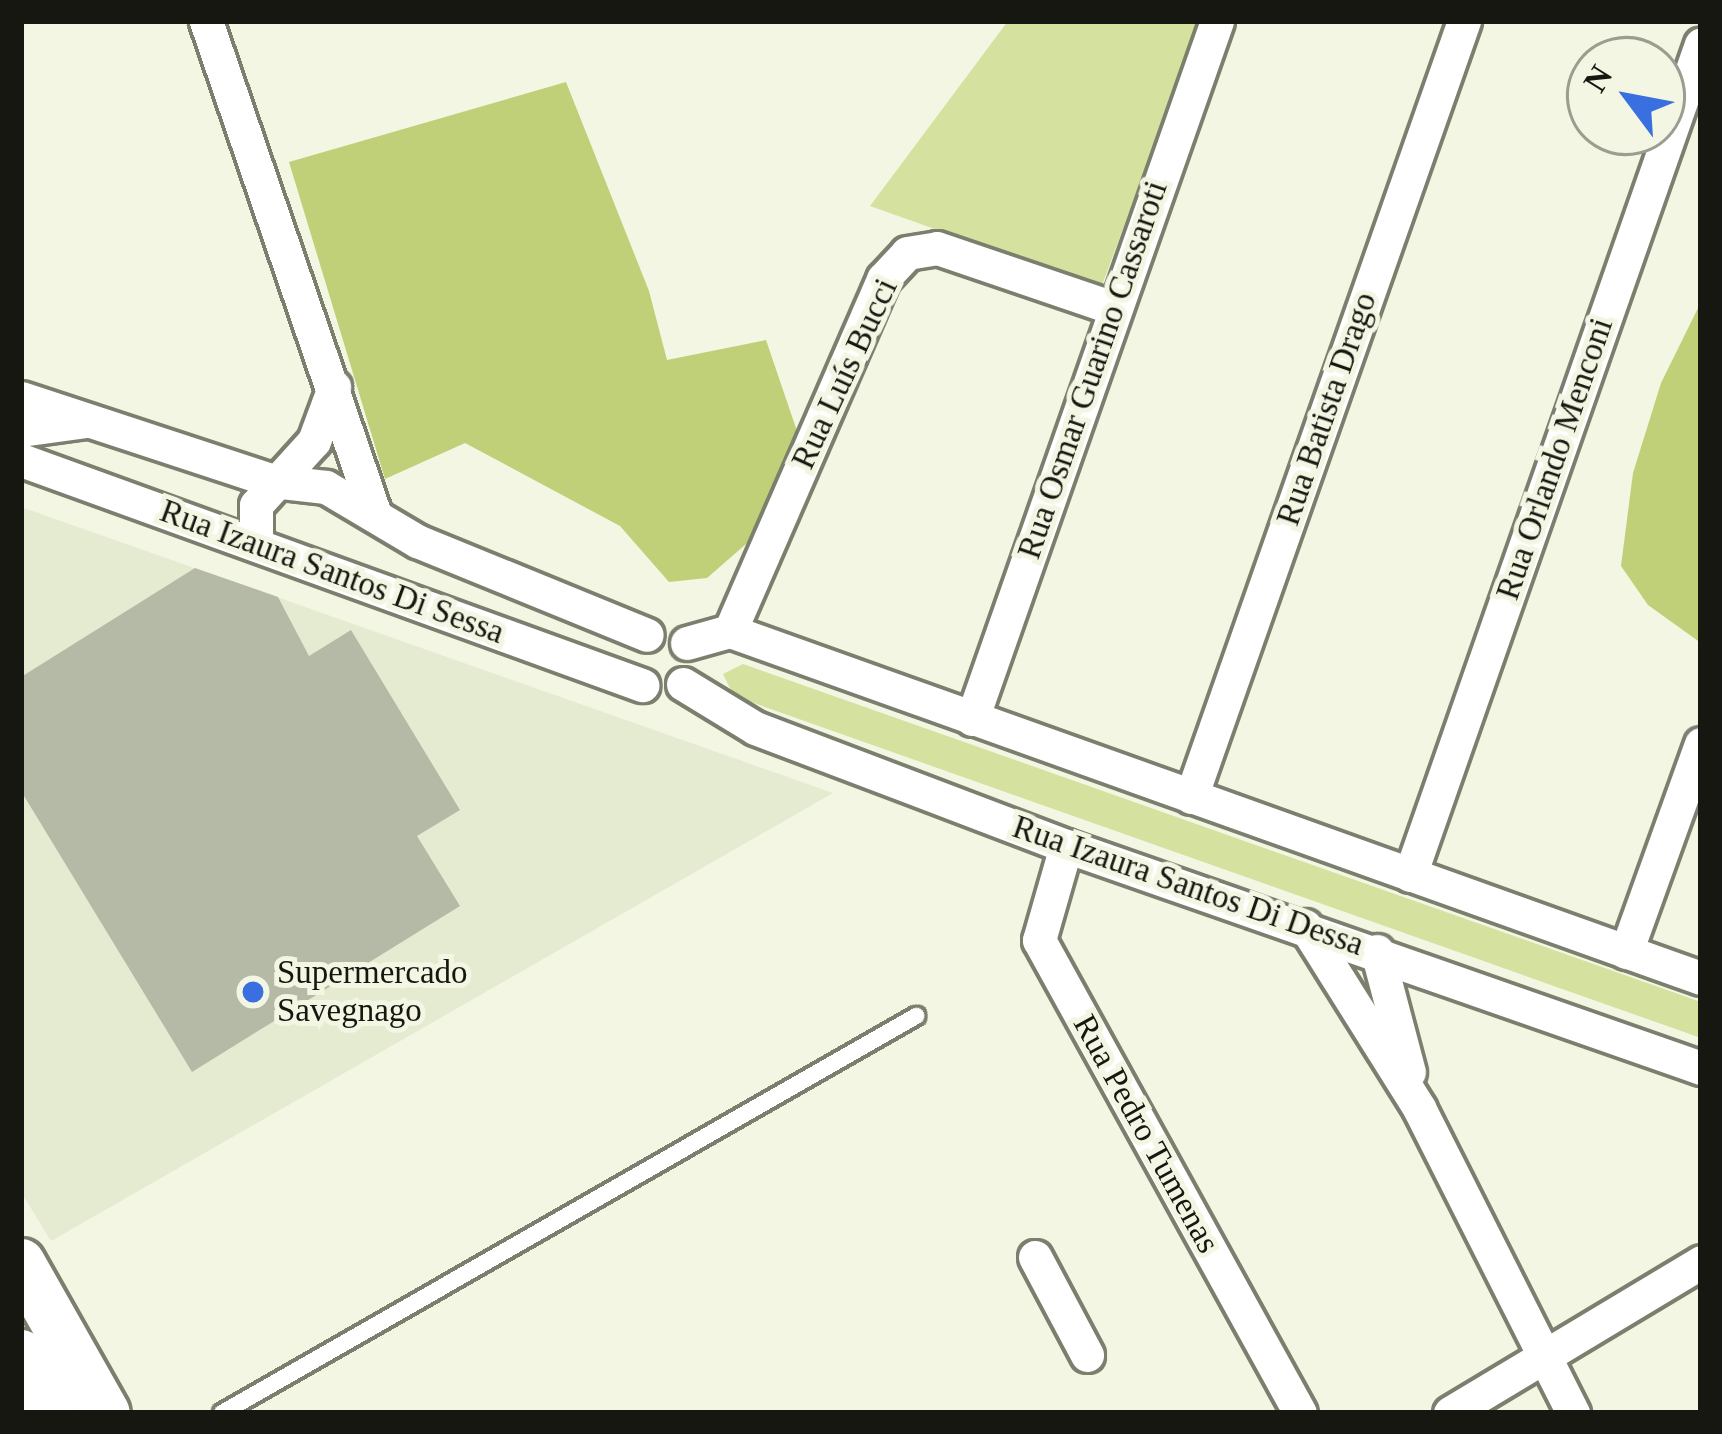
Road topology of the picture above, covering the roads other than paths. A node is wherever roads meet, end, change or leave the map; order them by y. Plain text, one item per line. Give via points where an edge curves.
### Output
1 (206, 21) edge
2 (1217, 21) edge
3 (1464, 21) edge
4 (1701, 44) edge
5 (1114, 308) junction
6 (334, 387) junction
7 (21, 398) edge
8 (88, 420) junction
9 (21, 430) edge
10 (21, 460) edge
11 (272, 481) junction
12 (373, 509) junction
13 (256, 543) junction
14 (730, 631) junction
15 (647, 634) junction
16 (687, 643) junction
17 (683, 684) junction
18 (642, 685) junction
19 (972, 719) junction
20 (1701, 745) edge
21 (1191, 797) junction
22 (1066, 846) junction
23 (1410, 875) junction
24 (1305, 926) junction
25 (1377, 951) junction
26 (1626, 952) junction
27 (1701, 978) edge
28 (916, 1016) dead end
29 (1701, 1068) edge
30 (1419, 1108) junction
31 (1035, 1257) dead end
32 (1701, 1262) edge
33 (21, 1263) edge
34 (21, 1354) edge
35 (1087, 1355) dead end
36 (1543, 1360) junction
37 (53, 1413) edge
38 (106, 1413) edge
39 (222, 1413) edge
40 (1300, 1413) edge
41 (1450, 1413) edge
42 (1573, 1413) edge

1 - 6 street
2 - 5 street, Rua Osmar Guarino Cassaroti
3 - 21 street, Rua Batista Drago
4 - 23 street, Rua Orlando Menconi
5 - 14 street, Rua Luís Bucci via 938,248 907,253 883,279
5 - 19 street, Rua Osmar Guarino Cassaroti
6 - 11 street via 314,441
6 - 12 street
7 - 8 street, Rua Izaura Santos Di Sessa
8 - 9 street
8 - 11 street, Rua Izaura Santos Di Sessa
10 - 13 street, Rua Izaura Santos Di Sessa
11 - 12 street, Rua Izaura Santos Di Sessa via 326,487
11 - 13 street via 252,518
12 - 15 street, Rua Izaura Santos Di Sessa via 417,541
13 - 18 street, Rua Izaura Santos Di Sessa
14 - 16 street
14 - 19 street
15 - 16 street via 676,634
15 - 18 street via 632,658
16 - 17 street via 692,657
17 - 18 street via 670,691
17 - 22 street, Rua Izaura Santos Di Dessa via 755,728
19 - 21 street
20 - 26 street
21 - 23 street
22 - 24 street, Rua Izaura Santos Di Dessa
22 - 40 street, Rua Pedro Tumenas via 1039,940
23 - 26 street
24 - 25 street, Rua Izaura Santos Di Dessa
24 - 30 street
25 - 29 street, Rua Izaura Santos Di Dessa
25 - 30 street
26 - 27 street
28 - 39 lane
30 - 36 street
31 - 35 street
32 - 36 street
33 - 38 main road
34 - 37 main road
36 - 41 street
36 - 42 street

